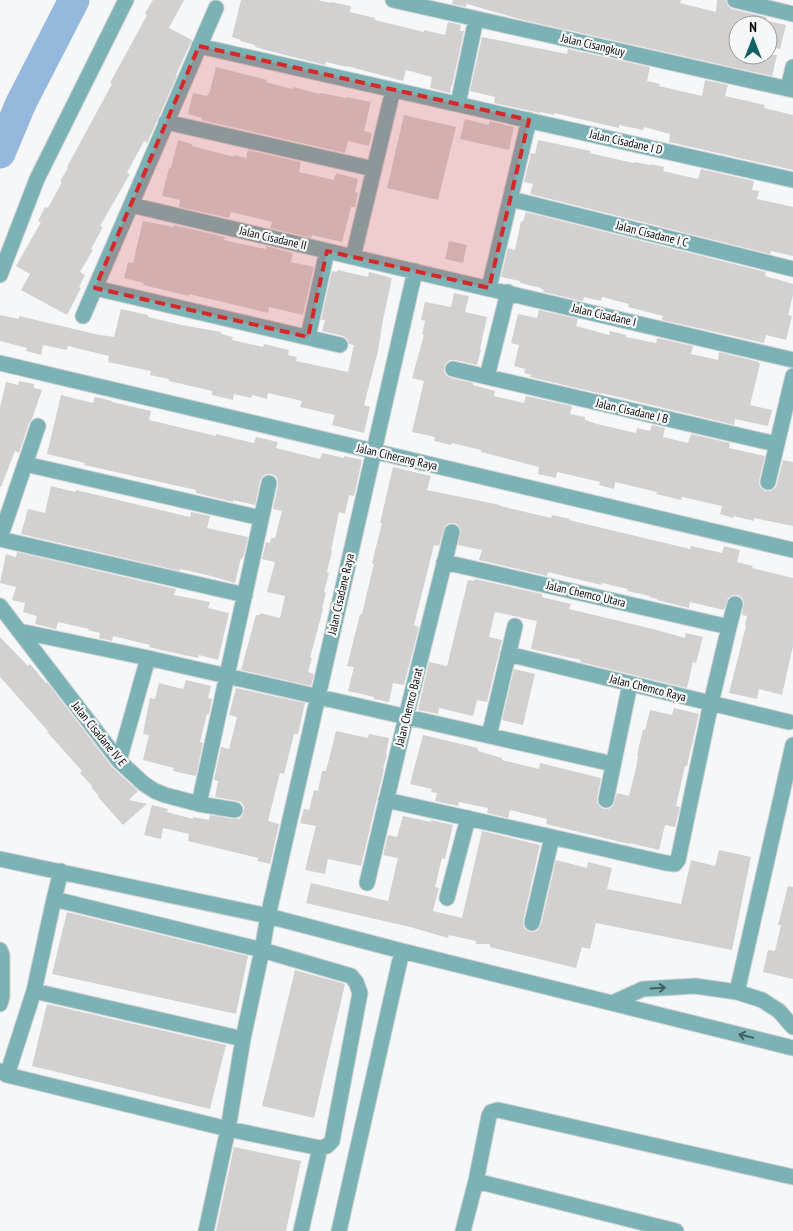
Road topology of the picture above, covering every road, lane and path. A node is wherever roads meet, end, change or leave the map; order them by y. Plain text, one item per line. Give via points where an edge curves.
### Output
1 (126, 0) edge
2 (393, 0) edge
3 (735, 0) edge
4 (216, 8) dead end
5 (793, 14) edge
6 (476, 19) junction
7 (199, 46) junction
8 (793, 67) edge
9 (790, 89) edge
10 (393, 90) junction
11 (458, 104) junction
12 (529, 120) junction
13 (166, 122) junction
14 (374, 169) junction
15 (793, 180) edge
16 (511, 198) junction
17 (131, 205) junction
18 (327, 251) junction
19 (352, 256) junction
20 (793, 269) edge
21 (415, 271) junction
22 (0, 275) edge
23 (95, 288) junction
24 (489, 288) junction
25 (508, 292) junction
26 (83, 316) dead end
27 (308, 337) junction
28 (340, 345) dead end
29 (793, 360) edge
30 (0, 363) edge
31 (453, 370) dead end
32 (793, 376) edge
33 (487, 377) junction
34 (38, 426) dead end
35 (776, 444) junction
36 (374, 451) junction
37 (26, 464) junction
38 (768, 482) dead end
39 (269, 483) dead end
40 (261, 518) junction
41 (452, 532) dead end
42 (0, 539) edge
43 (793, 550) edge
44 (444, 562) junction
45 (245, 595) junction
46 (735, 604) dead end
47 (0, 606) edge
48 (515, 626) dead end
49 (729, 627) junction
50 (19, 631) junction
51 (508, 654) junction
52 (148, 658) junction
53 (227, 676) junction
54 (630, 684) junction
55 (317, 697) junction
56 (711, 703) junction
57 (406, 717) junction
58 (789, 722) dead end
59 (489, 736) junction
60 (793, 745) edge
61 (119, 761) junction
62 (613, 764) junction
63 (386, 800) junction
64 (606, 800) dead end
65 (199, 804) junction
66 (235, 810) dead end
67 (468, 818) junction
68 (552, 837) junction
69 (0, 859) edge
70 (61, 871) junction
71 (367, 883) dead end
72 (447, 898) dead end
73 (54, 899) junction
74 (268, 916) junction
75 (532, 923) dead end
76 (0, 950) edge
77 (262, 950) junction
78 (402, 951) junction
79 (34, 990) junction
80 (737, 992) junction
81 (612, 1003) junction
82 (0, 1004) edge
83 (793, 1027) edge
84 (243, 1039) junction
85 (793, 1048) edge
86 (4, 1073) edge
87 (228, 1129) junction
88 (320, 1148) junction
89 (793, 1177) edge
90 (476, 1180) junction
91 (206, 1231) edge
92 (301, 1231) edge
93 (339, 1231) edge
94 (463, 1231) edge
95 (676, 1231) edge

1 - 22 street via 37,179
2 - 6 street, Jalan Cisangkuy
3 - 5 street
4 - 7 street
6 - 9 street, Jalan Cisangkuy
6 - 11 street
7 - 10 street, Jalan Cisadane I D
7 - 13 street
8 - 9 street
10 - 11 street, Jalan Cisadane I D
10 - 14 street
11 - 12 street, Jalan Cisadane I D
12 - 15 street, Jalan Cisadane I D
12 - 16 street
13 - 14 street
13 - 17 street
14 - 19 street
16 - 20 street, Jalan Cisadane I C
16 - 24 street
17 - 18 street, Jalan Cisadane II
17 - 23 street
18 - 19 street, Jalan Cisadane II
18 - 27 street
19 - 21 street, Jalan Cisadane II
21 - 24 street, Jalan Cisadane I
21 - 36 street, Jalan Cisadane Raya
23 - 26 street
23 - 27 street
24 - 25 street, Jalan Cisadane I
25 - 29 street, Jalan Cisadane I
25 - 33 street
27 - 28 street
30 - 36 street, Jalan Ciherang Raya
31 - 33 street, Jalan Cisadane I B
32 - 35 street
33 - 35 street, Jalan Cisadane I B
34 - 37 street
35 - 38 street
36 - 43 street, Jalan Ciherang Raya
36 - 55 street, Jalan Cisadane Raya
37 - 40 street
37 - 42 street
39 - 40 street
40 - 45 street
41 - 44 street, Jalan Chemco Barat
42 - 45 street
44 - 49 street, Jalan Chemco Utara
44 - 57 street, Jalan Chemco Barat
45 - 53 street
46 - 49 street
47 - 50 street, Jalan Cisadane IV E
48 - 51 street
49 - 56 street
50 - 52 street
50 - 61 street, Jalan Cisadane IV E
51 - 54 street, Jalan Chemco Raya
51 - 59 street
52 - 53 street
52 - 61 street
53 - 55 street
53 - 65 street
54 - 56 street, Jalan Chemco Raya
54 - 62 street
55 - 57 street
55 - 74 street, Jalan Cisadane Raya
56 - 58 street, Jalan Chemco Raya
56 - 68 street via 675,864
57 - 59 street
57 - 63 street, Jalan Chemco Barat
59 - 62 street
60 - 80 street
61 - 65 street, Jalan Cisadane IV E via 155,791
62 - 64 street
63 - 67 street
63 - 71 street, Jalan Chemco Barat
65 - 66 street, Jalan Cisadane IV E
67 - 68 street
67 - 72 street
68 - 75 street
69 - 70 street
70 - 73 street
70 - 74 street
73 - 77 street
73 - 79 street
74 - 77 street, Jalan Cisadane Raya
74 - 78 street
76 - 82 street
77 - 84 street, Jalan Cisadane Raya
77 - 88 street via 351,976 360,993 332,1141
78 - 81 street
78 - 93 street
79 - 84 street
79 - 86 street
81 -> 80 street via 643,989 695,986
80 - 83 street via 762,1000 779,1011
85 -> 81 street
84 - 87 street, Jalan Cisadane Raya
86 - 87 street
87 - 88 street
87 - 91 street, Jalan Cisadane Raya
88 - 92 street
89 - 90 street via 498,1110 489,1116
90 - 94 street
90 - 95 street

